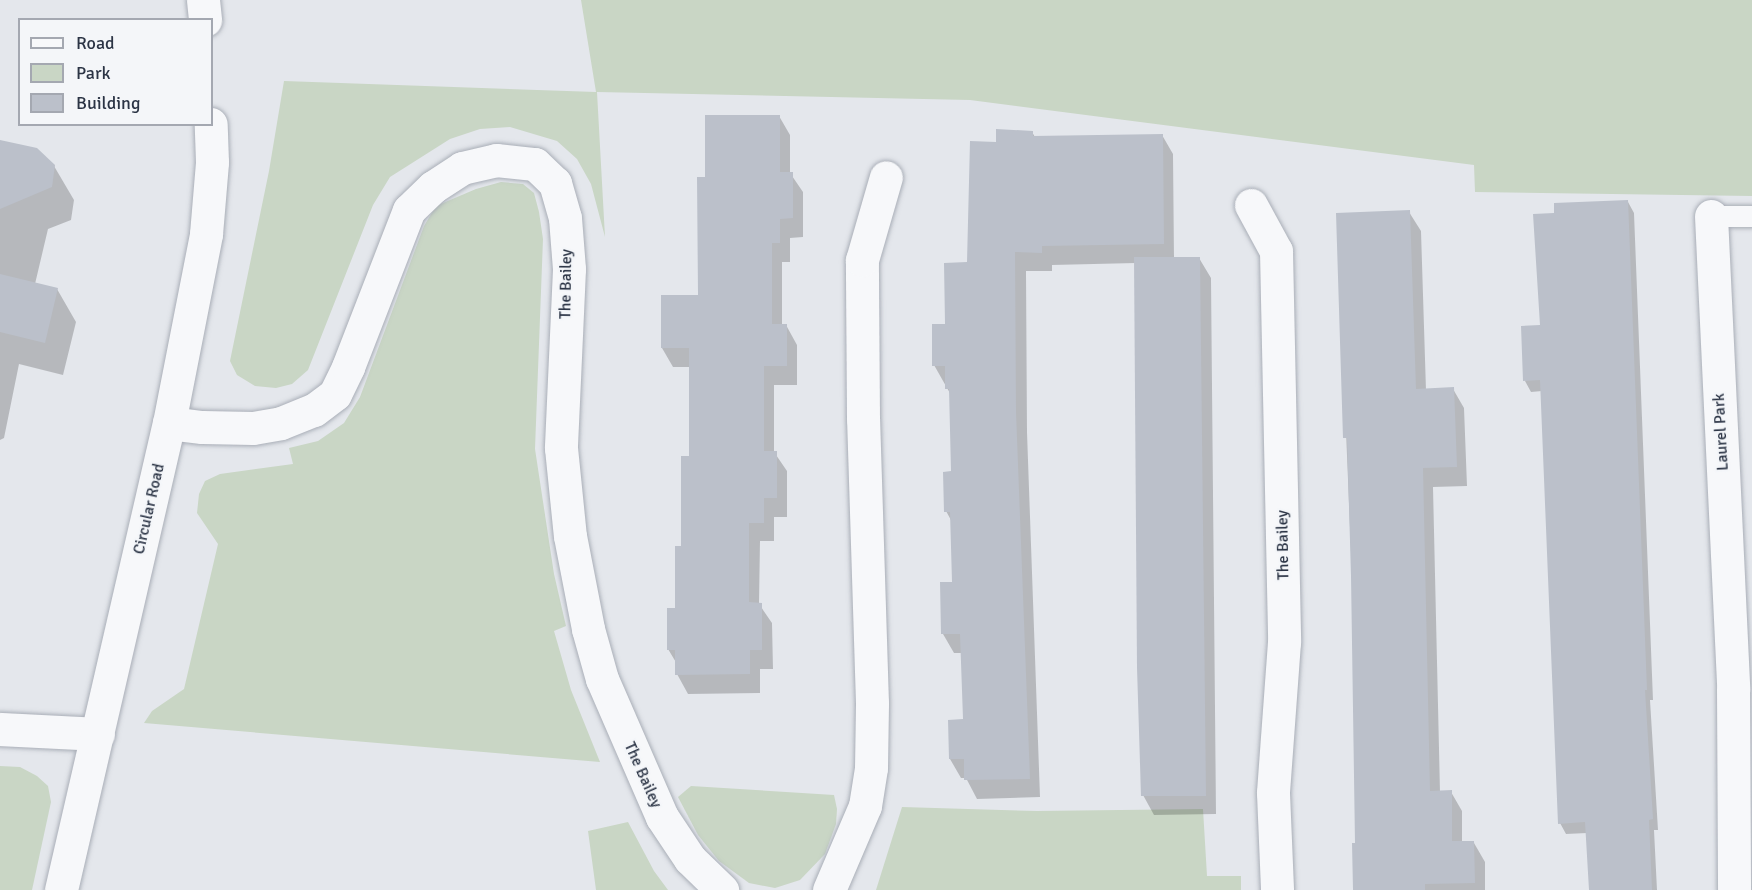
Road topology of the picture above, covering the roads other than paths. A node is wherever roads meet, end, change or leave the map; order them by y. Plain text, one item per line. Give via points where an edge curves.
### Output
1 (203, 0) edge
2 (205, 18) edge
3 (212, 126) edge
4 (886, 177) dead end
5 (1251, 205) dead end
6 (1711, 216) joint
7 (1752, 216) edge
8 (169, 423) junction
9 (1743, 690) edge
10 (0, 729) edge
11 (98, 734) junction
12 (61, 890) edge
13 (722, 890) edge
14 (829, 890) edge
15 (1277, 890) edge
16 (1734, 890) edge

1 - 2 street
3 - 8 street, Circular Road via 206,234
4 - 14 street via 862,260 871,768 862,816
5 - 15 street, The Bailey via 1276,251 1284,642 1273,793
6 - 7 lane, Laurel Park
6 - 9 street, Laurel Park
8 - 11 street, Circular Road
8 - 13 street, The Bailey via 253,428 281,423 314,410 335,394 348,367 409,210 433,187 462,168 496,160 535,164 555,183 565,218 569,269 561,448 570,536 588,629 602,679 662,817 690,859
9 - 16 street, Laurel Park
10 - 11 street
11 - 12 street, Circular Road

